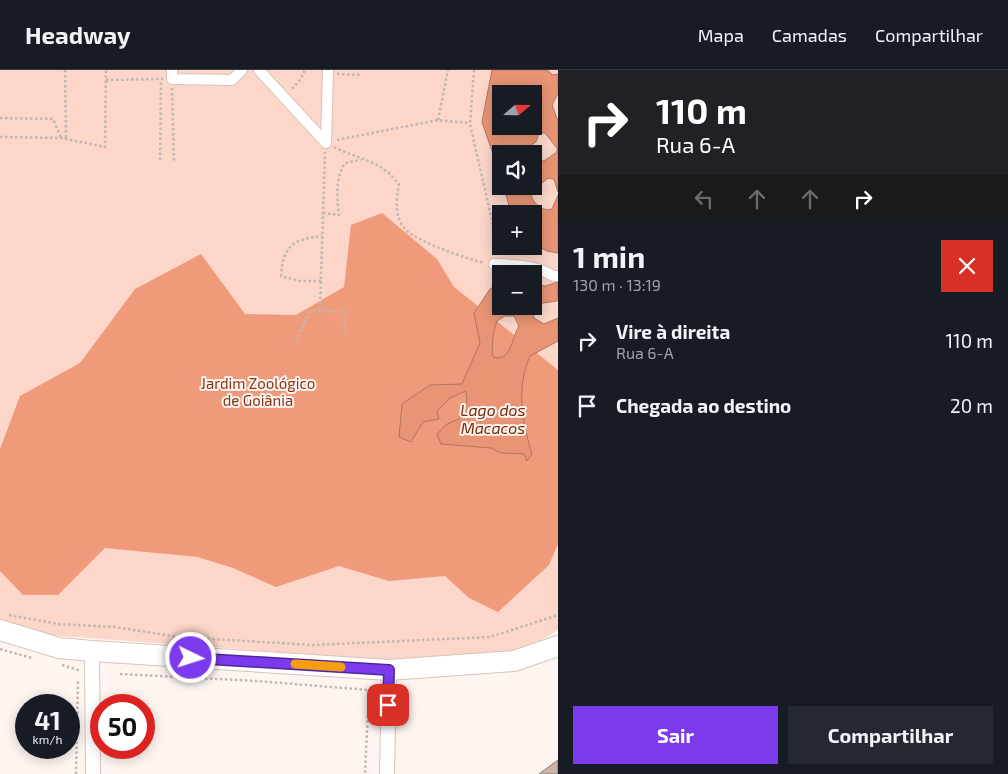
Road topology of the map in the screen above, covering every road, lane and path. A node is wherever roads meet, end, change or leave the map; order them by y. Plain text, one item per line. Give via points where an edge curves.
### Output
1 (65, 70) edge
2 (106, 70) edge
3 (161, 70) edge
4 (242, 70) edge
5 (305, 70) edge
6 (448, 70) edge
7 (474, 70) edge
8 (261, 72) edge
9 (328, 72) edge
10 (172, 75) edge
11 (361, 75) dead end
12 (161, 79) junction
13 (106, 80) junction
14 (284, 97) junction
15 (0, 118) edge
16 (438, 120) junction
17 (470, 124) junction
18 (0, 137) edge
19 (61, 138) junction
20 (66, 139) junction
21 (326, 143) junction
22 (160, 160) dead end
23 (363, 160) junction
24 (174, 162) dead end
25 (323, 213) junction
26 (322, 236) junction
27 (494, 264) junction
28 (558, 276) edge
29 (321, 281) junction
30 (320, 309) junction
31 (345, 333) dead end
32 (296, 341) dead end
33 (558, 615) edge
34 (4, 622) edge
35 (558, 646) edge
36 (92, 651) junction
37 (78, 670) dead end
38 (389, 670) junction
39 (120, 674) dead end
40 (76, 774) edge
41 (93, 774) edge
42 (365, 774) edge
43 (387, 774) edge

1 - 20 path
2 - 13 path
3 - 12 path
4 - 10 street via 232,80
5 - 14 path
6 - 16 path
7 - 17 path
8 - 14 street
9 - 11 path
9 - 21 street
10 - 12 path
10 - 24 path
12 - 13 path
12 - 22 path
13 - 20 path via 105,147
14 - 21 street
15 - 19 path via 53,120
16 - 17 path
16 - 21 path
17 - 27 path via 493,225
18 - 19 path
19 - 20 path
21 - 23 path
21 - 25 path
23 - 25 path via 345,162 340,169 338,215
23 - 27 path via 388,171 400,185 396,204 406,230 473,261
25 - 26 path
26 - 29 path
26 - 29 path via 306,238 289,246 282,260 281,276 300,281
27 - 28 street via 516,265
29 - 30 path
30 - 31 path via 335,313 344,311
30 - 32 path via 309,313
33 - 34 path via 490,638 313,645 179,637 115,627
34 - 36 main road via 59,648
35 - 38 main road via 514,661
36 - 38 main road
36 - 41 street
37 - 40 path
38 - 43 street
39 - 42 path via 369,690

